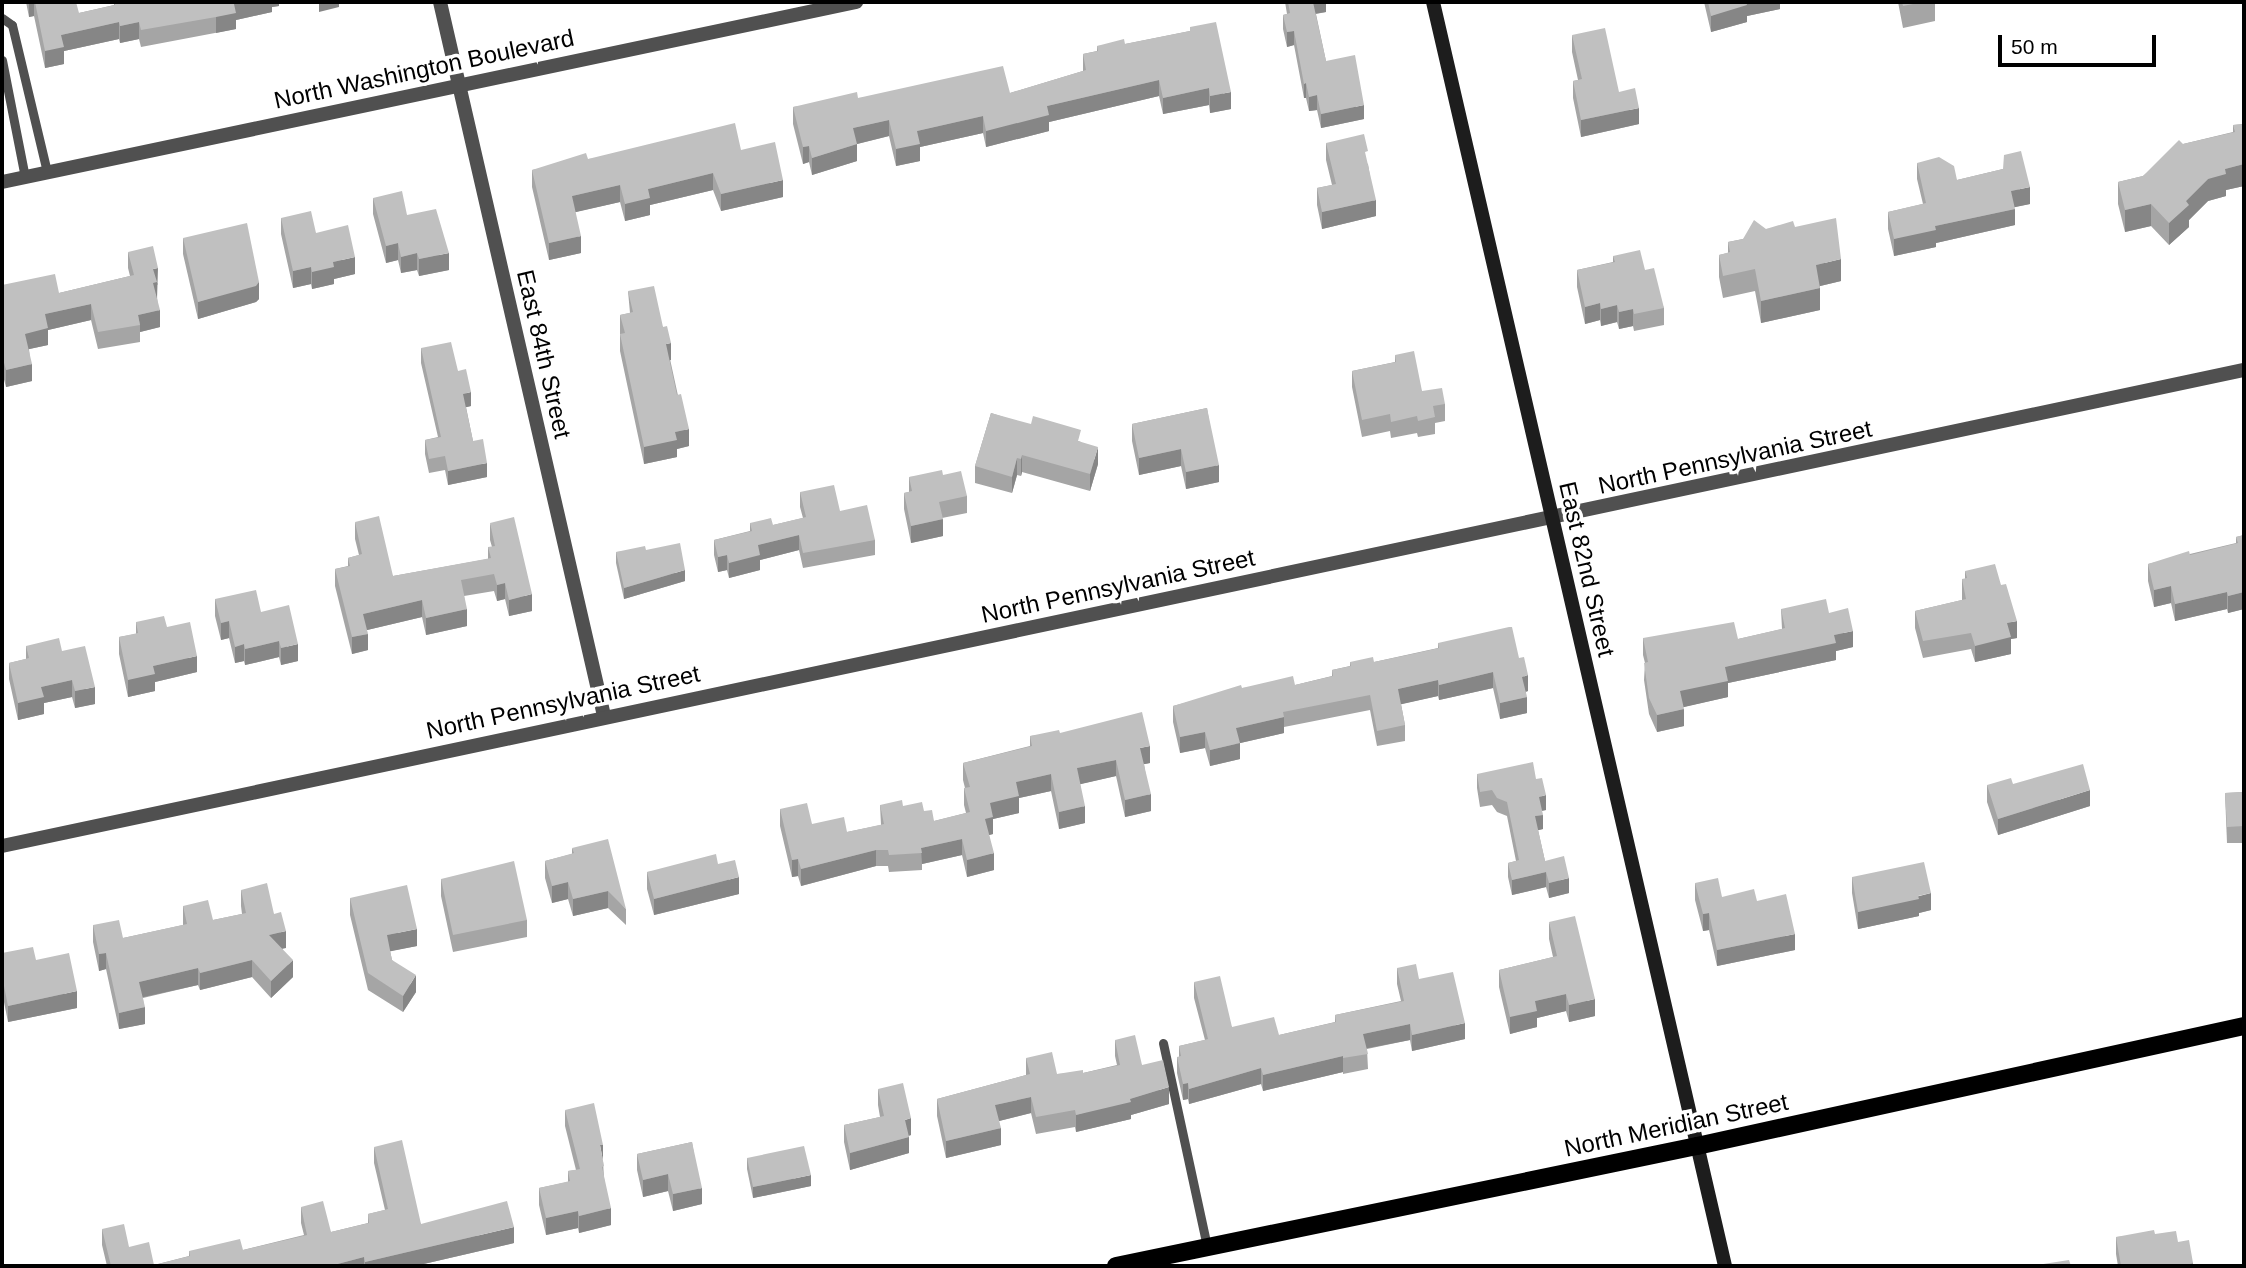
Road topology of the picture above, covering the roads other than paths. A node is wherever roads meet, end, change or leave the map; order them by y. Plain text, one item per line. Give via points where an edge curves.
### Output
1 (440, 2) edge
2 (856, 2) edge
3 (1433, 2) edge
4 (2, 18) edge
5 (2, 60) edge
6 (458, 85) junction
7 (47, 172) junction
8 (25, 177) junction
9 (2, 182) edge
10 (2244, 370) edge
11 (1552, 519) junction
12 (604, 716) junction
13 (2, 846) edge
14 (2244, 1026) edge
15 (1163, 1043) dead end
16 (1697, 1146) junction
17 (1208, 1247) junction
18 (1116, 1266) edge
19 (1725, 1266) edge

1 - 6 street, East 84th Street
2 - 6 street, North Washington Boulevard
3 - 11 street, East 82nd Street
4 - 7 lane via 12,25
5 - 8 lane
6 - 7 street, North Washington Boulevard
6 - 12 street, East 84th Street
7 - 8 street, North Washington Boulevard
8 - 9 street, North Washington Boulevard
10 - 11 street, North Pennsylvania Street
11 - 12 street, North Pennsylvania Street
11 - 16 street, East 82nd Street
12 - 13 street, North Pennsylvania Street
14 - 16 main road, North Meridian Street
15 - 17 lane
16 - 17 main road, North Meridian Street
16 - 19 street, East 82nd Street
17 - 18 main road, North Meridian Street

